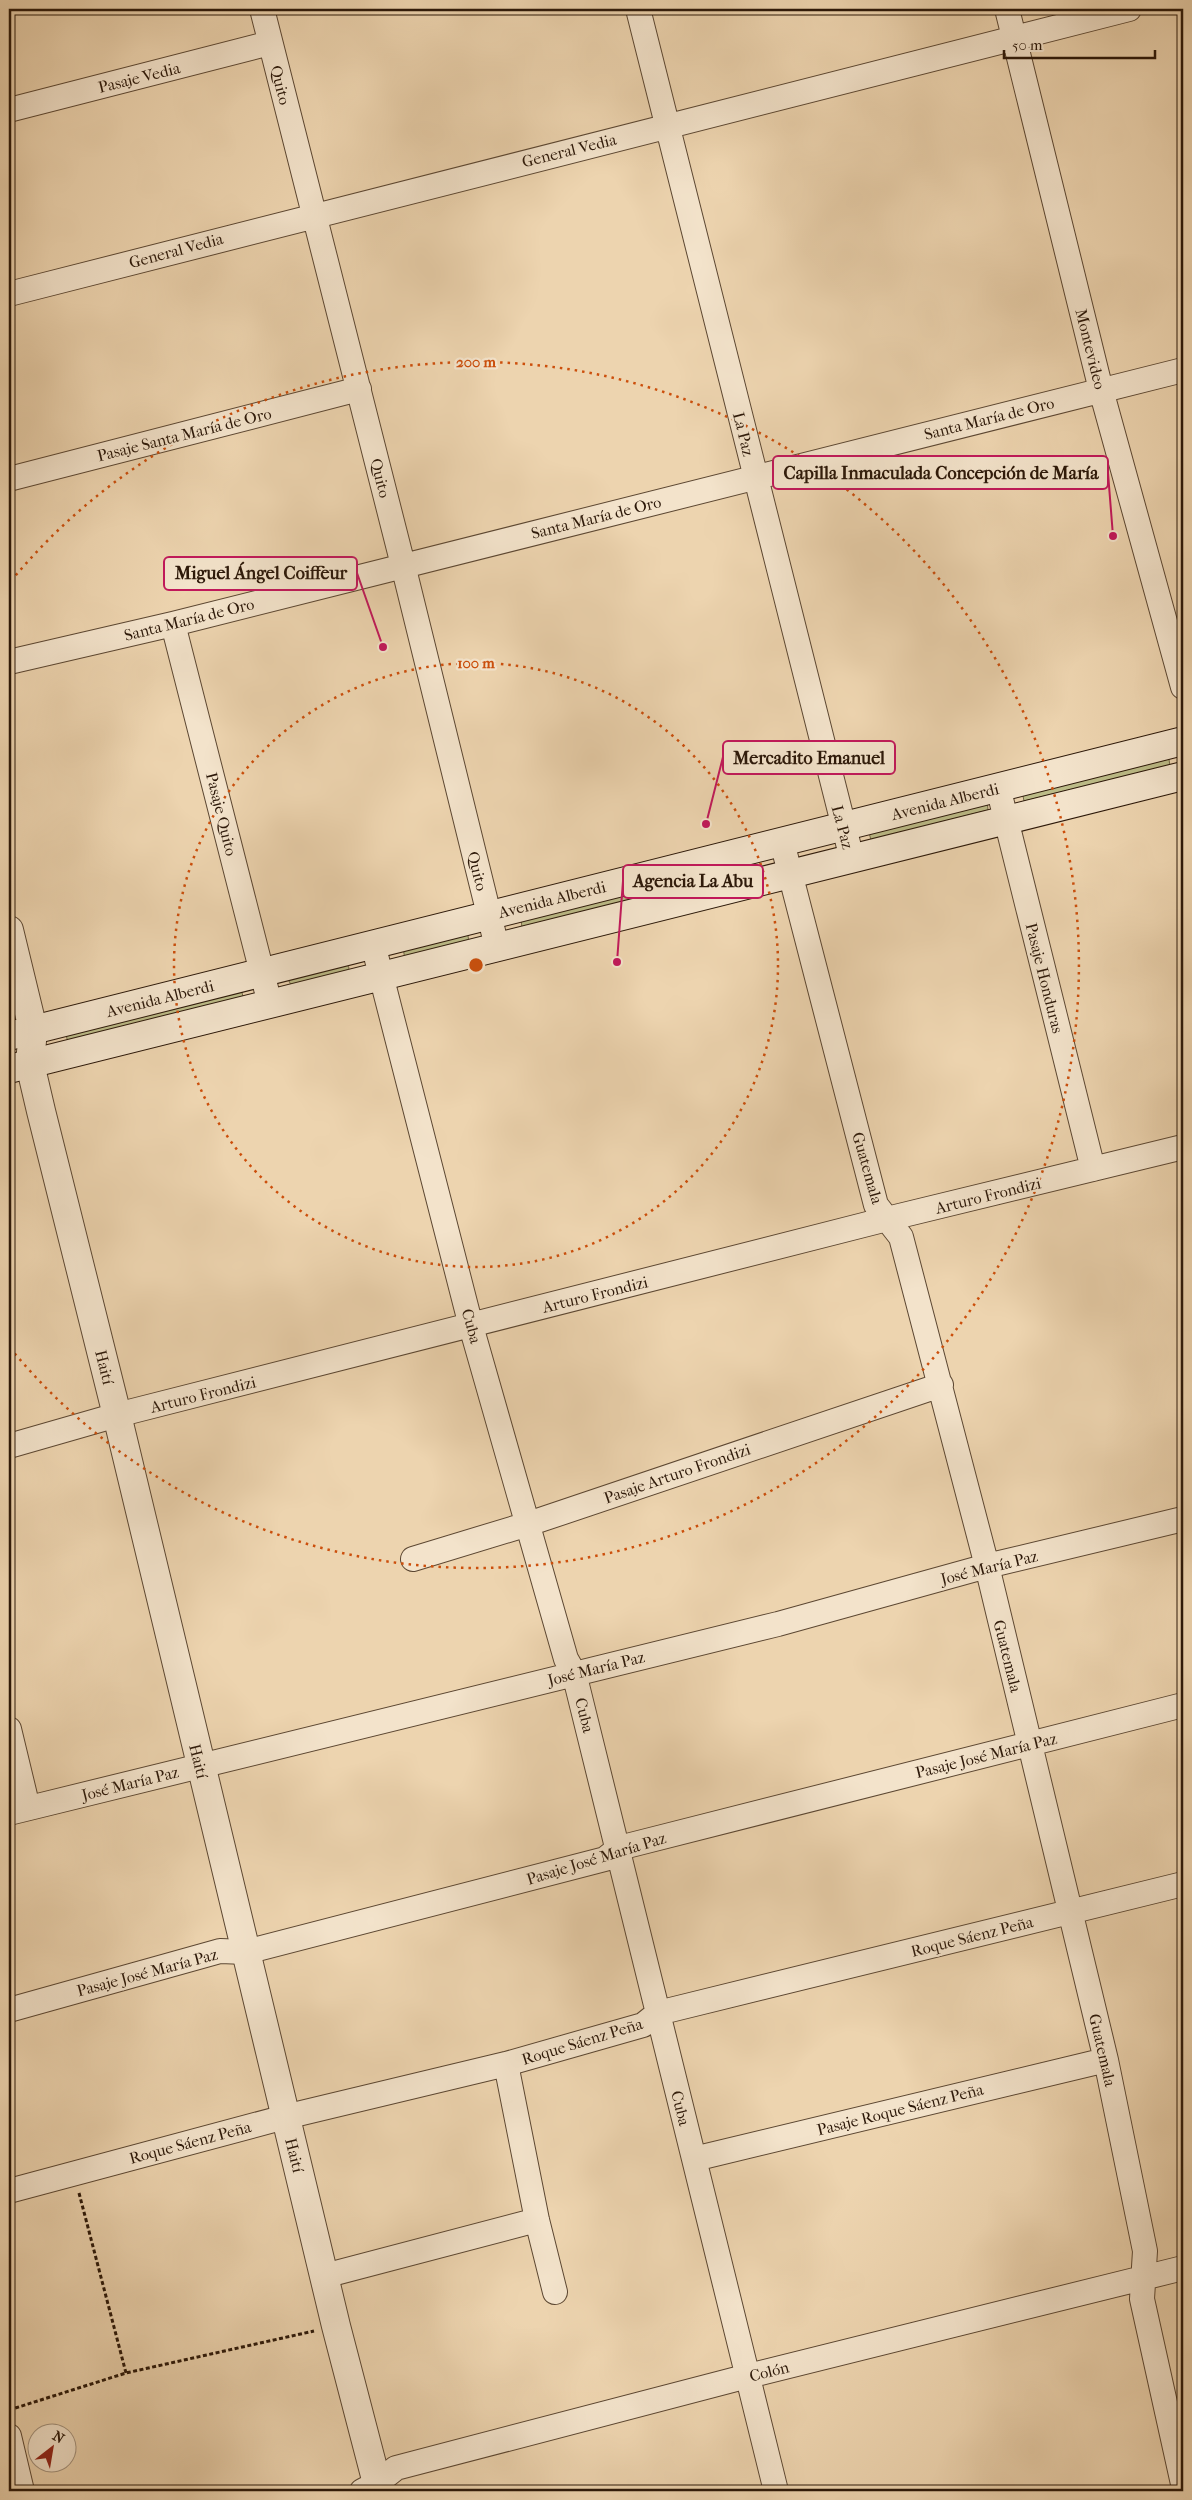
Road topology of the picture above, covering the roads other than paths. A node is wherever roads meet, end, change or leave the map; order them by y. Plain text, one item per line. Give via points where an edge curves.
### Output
1 (262, 9) edge
2 (638, 9) edge
3 (1007, 9) edge
4 (1129, 9) edge
5 (1014, 37) junction
6 (270, 43) junction
7 (9, 110) edge
8 (668, 125) junction
9 (313, 215) junction
10 (9, 294) edge
11 (1183, 370) edge
12 (359, 389) junction
13 (1101, 390) junction
14 (754, 478) junction
15 (9, 479) edge
16 (403, 565) junction
17 (173, 624) junction
18 (9, 662) edge
19 (1183, 687) edge
20 (1183, 741) edge
21 (1183, 776) edge
22 (998, 787) junction
23 (1006, 820) junction
24 (843, 826) junction
25 (782, 842) junction
26 (852, 859) junction
27 (791, 874) junction
28 (489, 915) junction
29 (9, 930) edge
30 (373, 944) junction
31 (497, 947) junction
32 (262, 972) junction
33 (380, 976) junction
34 (270, 1004) junction
35 (21, 1033) edge
36 (20, 1066) edge
37 (1183, 1147) edge
38 (1093, 1169) junction
39 (887, 1220) junction
40 (471, 1326) junction
41 (940, 1385) junction
42 (117, 1415) junction
43 (9, 1446) edge
44 (1183, 1519) edge
45 (528, 1524) junction
46 (413, 1559) dead end
47 (987, 1566) junction
48 (574, 1673) junction
49 (1183, 1705) edge
50 (9, 1729) edge
51 (1030, 1744) junction
52 (200, 1766) junction
53 (18, 1810) edge
54 (619, 1848) junction
55 (1183, 1884) edge
56 (1070, 1912) junction
57 (246, 1952) junction
58 (9, 2010) edge
59 (658, 2013) junction
60 (1106, 2060) junction
61 (506, 2064) junction
62 (285, 2117) junction
63 (694, 2159) junction
64 (9, 2191) edge
65 (537, 2220) junction
66 (1183, 2268) edge
67 (324, 2276) junction
68 (1142, 2278) junction
69 (555, 2292) dead end
70 (748, 2376) junction
71 (9, 2436) edge
72 (1183, 2484) edge
73 (373, 2489) edge
74 (22, 2491) edge
75 (776, 2491) edge

1 - 6 street, Quito
2 - 8 street, La Paz
3 - 5 street, Montevideo
4 - 5 street, General Vedia
5 - 8 street, General Vedia
5 - 13 street, Montevideo
6 - 7 street, Pasaje Vedia
6 - 9 street, Quito
8 - 9 street, General Vedia
8 - 14 street, La Paz
9 - 10 street, General Vedia
9 - 12 street, Quito
11 - 13 street, Santa María de Oro
12 - 15 street, Pasaje Santa María de Oro
12 - 16 street, Quito
13 - 14 street, Santa María de Oro
13 - 19 street, Montevideo
14 - 16 street, Santa María de Oro
14 - 24 street, La Paz
16 - 17 street, Santa María de Oro
16 - 28 street, Quito
17 - 18 street, Santa María de Oro
17 - 32 street, Pasaje Quito
20 - 22 main road, Avenida Alberdi
21 - 23 main road, Avenida Alberdi
22 - 23 street, Pasaje Honduras
22 - 24 main road, Avenida Alberdi
23 - 26 main road, Avenida Alberdi
23 - 38 street, Pasaje Honduras
24 - 25 main road, Avenida Alberdi
24 - 26 street, La Paz
25 - 27 street, Guatemala
25 - 28 main road, Avenida Alberdi
26 - 27 main road, Avenida Alberdi
27 - 31 main road, Avenida Alberdi
27 - 39 street, Guatemala via 876,1205
28 - 30 main road, Avenida Alberdi
28 - 31 street, Quito
29 - 35 main road, Haití
30 - 32 main road, Avenida Alberdi
30 - 33 street, Cuba
31 - 33 main road, Avenida Alberdi
32 - 34 street, Pasaje Quito
32 - 35 main road, Avenida Alberdi
33 - 34 main road, Avenida Alberdi
33 - 40 street, Cuba
34 - 36 main road, Avenida Alberdi
35 - 36 main road, Haití
36 - 42 main road, Haití
37 - 38 street, Arturo Frondizi
38 - 39 street, Arturo Frondizi
39 - 40 street, Arturo Frondizi
39 - 41 street, Guatemala via 901,1237
40 - 42 street, Arturo Frondizi
40 - 45 street, Cuba
41 - 45 street, Pasaje Arturo Frondizi
41 - 47 street, Guatemala
42 - 43 street, Arturo Frondizi
42 - 52 main road, Haití
44 - 47 street, José María Paz
45 - 46 street, Pasaje Arturo Frondizi
45 - 48 street, Cuba via 566,1659
47 - 48 street, José María Paz via 778,1624
47 - 51 street, Guatemala
48 - 52 street, José María Paz
48 - 54 street, Cuba
49 - 51 street, Pasaje José María Paz
50 - 53 street
51 - 54 street, Pasaje José María Paz
51 - 56 street, Guatemala
52 - 53 street, José María Paz
52 - 57 main road, Haití
54 - 57 street, Pasaje José María Paz via 604,1859
54 - 59 street, Cuba
55 - 56 street, Roque Sáenz Peña
56 - 59 street, Roque Sáenz Peña
56 - 60 street, Guatemala
57 - 58 street, Pasaje José María Paz via 220,1951
57 - 62 main road, Haití
59 - 61 street, Roque Sáenz Peña via 643,2025
59 - 63 street, Cuba
60 - 63 street, Pasaje Roque Sáenz Peña
60 - 68 street, Guatemala via 1145,2251
61 - 62 street, Roque Sáenz Peña
61 - 65 street
62 - 64 street, Roque Sáenz Peña
62 - 67 main road, Haití
63 - 70 street, Cuba
65 - 67 street
65 - 69 street
66 - 68 street, Colón
67 - 73 main road, Haití
68 - 70 street, Colón
68 - 72 street, Guatemala via 1142,2299
70 - 73 street, Colón via 396,2468
70 - 75 street, Cuba
71 - 74 street

